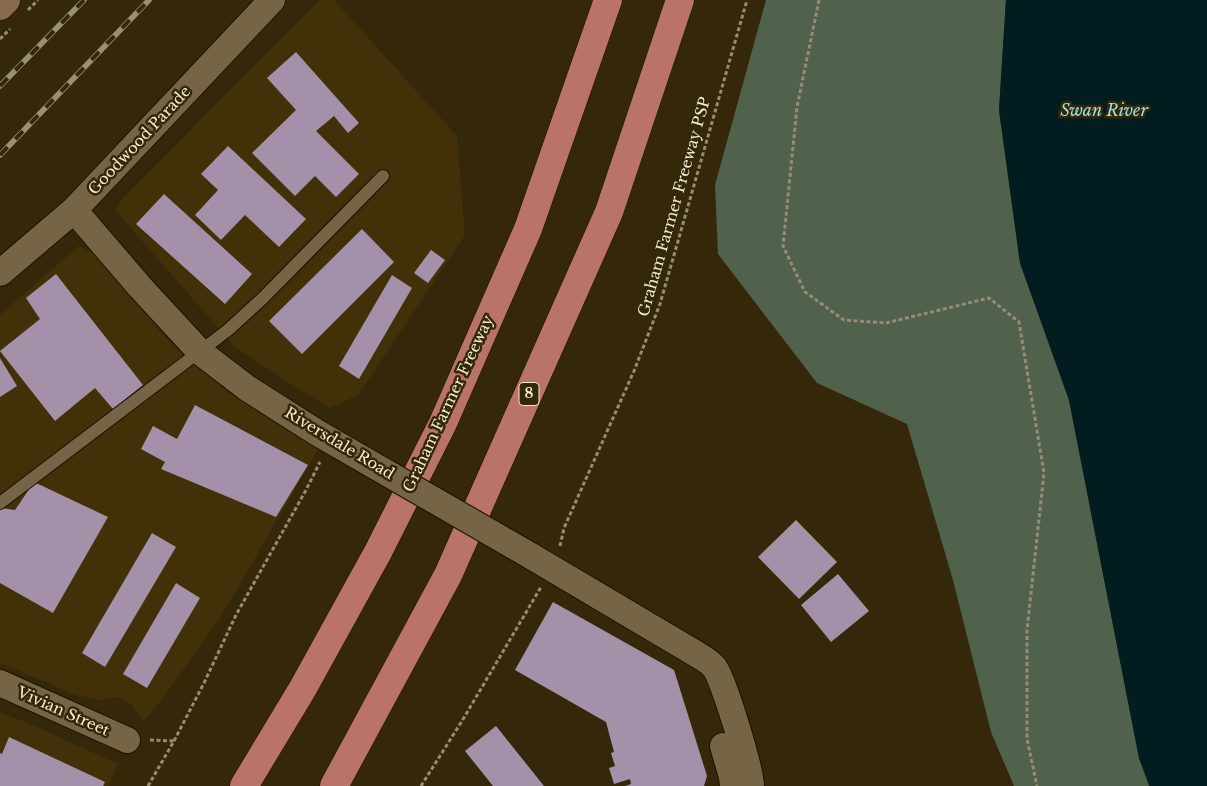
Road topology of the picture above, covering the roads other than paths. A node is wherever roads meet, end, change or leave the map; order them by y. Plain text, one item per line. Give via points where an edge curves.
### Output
1 (6, 0) edge
2 (272, 0) edge
3 (608, 0) edge
4 (680, 0) edge
5 (0, 6) edge
6 (383, 176) dead end
7 (74, 210) junction
8 (0, 273) edge
9 (200, 352) junction
10 (0, 503) edge
11 (698, 655) junction
12 (0, 683) edge
13 (127, 740) dead end
14 (339, 782) edge
15 (244, 786) edge
16 (733, 786) edge
17 (751, 786) edge

1 - 5 street
2 - 7 street, Goodwood Parade
3 - 15 highway, Graham Farmer Freeway via 528,229 443,423 378,552
4 - 14 highway, 8 via 610,212 448,574
6 - 9 lane via 263,298
7 - 8 street, Goodwood Parade
7 - 9 street, Riversdale Road
9 - 10 lane
9 - 11 street, Riversdale Road, bridge via 247,388 332,442
11 - 16 street via 700,673
11 - 17 street, Riversdale Road via 719,675 748,766
12 - 13 street, Vivian Street

